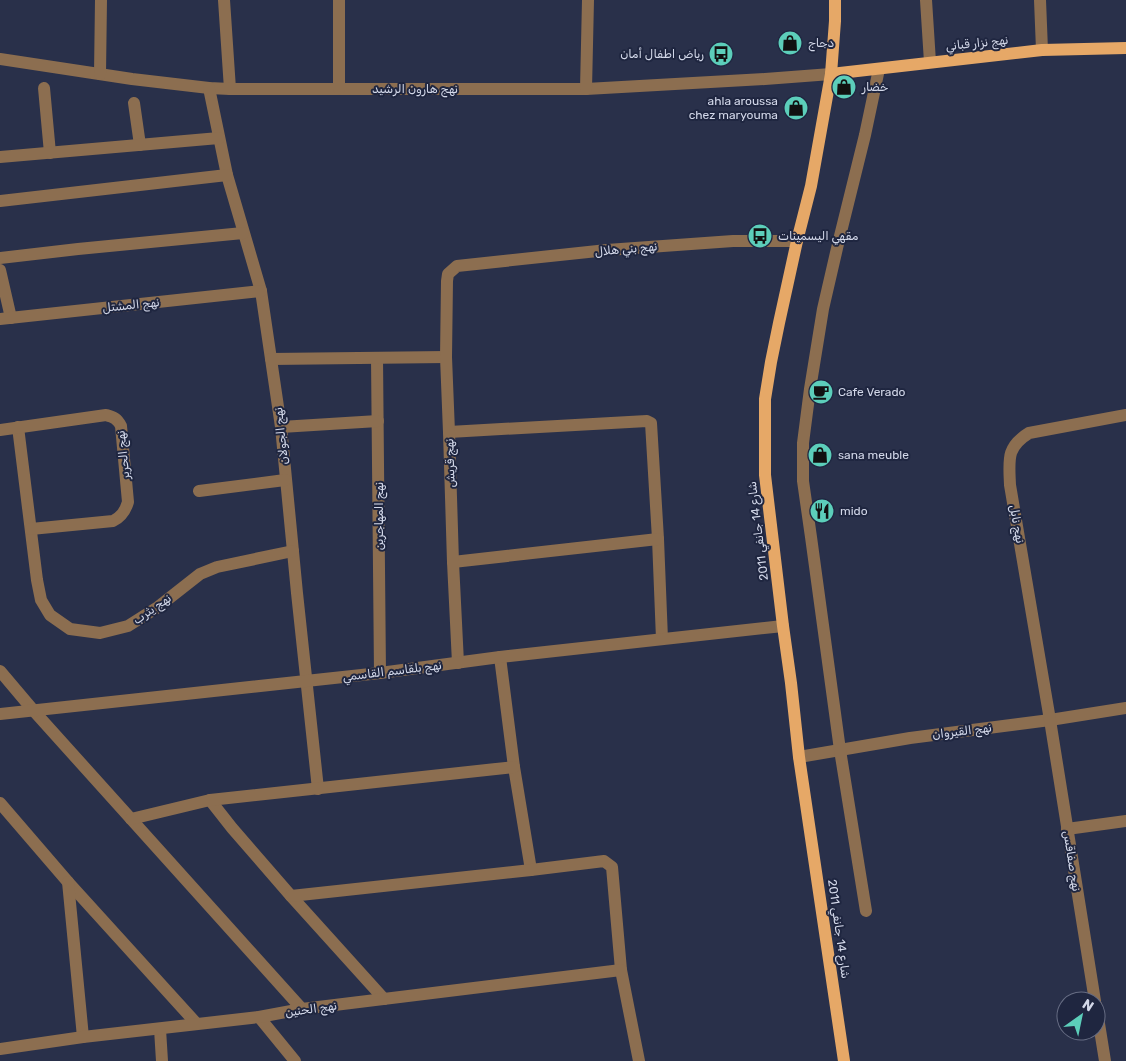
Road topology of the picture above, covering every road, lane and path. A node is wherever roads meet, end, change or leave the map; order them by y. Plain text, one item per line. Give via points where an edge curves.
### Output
1 (100, 0) edge
2 (224, 0) edge
3 (339, 0) edge
4 (588, 0) edge
5 (835, 0) edge
6 (926, 0) edge
7 (1040, 0) edge
8 (1126, 48) edge
9 (1042, 50) junction
10 (0, 59) edge
11 (930, 62) junction
12 (879, 69) junction
13 (100, 74) junction
14 (831, 74) junction
15 (44, 88) dead end
16 (209, 88) junction
17 (339, 89) junction
18 (586, 89) junction
19 (230, 90) junction
20 (134, 103) dead end
21 (218, 138) junction
22 (140, 145) junction
23 (50, 153) junction
24 (0, 157) edge
25 (227, 175) junction
26 (0, 201) edge
27 (243, 233) junction
28 (797, 241) junction
29 (0, 258) edge
30 (456, 266) joint
31 (0, 270) edge
32 (261, 291) junction
33 (6, 319) edge
34 (446, 357) junction
35 (377, 358) junction
36 (271, 359) junction
37 (1126, 415) edge
38 (378, 421) junction
39 (18, 427) junction
40 (281, 427) junction
41 (0, 430) edge
42 (449, 432) junction
43 (285, 480) junction
44 (199, 491) dead end
45 (31, 529) junction
46 (658, 539) junction
47 (293, 551) junction
48 (453, 562) junction
49 (783, 626) junction
50 (662, 639) junction
51 (500, 657) junction
52 (458, 663) junction
53 (0, 671) edge
54 (380, 673) junction
55 (306, 681) junction
56 (1126, 708) edge
57 (33, 710) junction
58 (0, 714) edge
59 (1050, 720) junction
60 (840, 750) junction
61 (799, 757) junction
62 (514, 767) junction
63 (318, 789) junction
64 (210, 800) junction
65 (0, 803) edge
66 (131, 819) junction
67 (1126, 821) edge
68 (1067, 829) junction
69 (531, 870) junction
70 (68, 882) junction
71 (291, 896) junction
72 (866, 912) dead end
73 (621, 970) junction
74 (1093, 991) edge
75 (384, 999) junction
76 (302, 1009) junction
77 (259, 1017) junction
78 (196, 1023) junction
79 (160, 1029) junction
80 (83, 1037) junction
81 (1102, 1041) edge
82 (0, 1049) edge
83 (162, 1061) edge
84 (295, 1061) edge
85 (639, 1061) edge
86 (844, 1061) edge
87 (1105, 1061) edge

1 - 13 street
2 - 19 street
3 - 17 street
4 - 18 street
5 - 14 main road, شارع 14 جانفي 2011
6 - 11 street
7 - 9 street
8 - 9 main road, نهج نزار قباني
9 - 11 main road, نهج نزار قباني
10 - 13 street, نهج هارون الرشيد
11 - 12 main road, نهج نزار قباني
12 - 14 main road, نهج نزار قباني
12 - 60 street via 823,309 803,443 803,481
13 - 16 street, نهج هارون الرشيد
14 - 18 street, نهج هارون الرشيد
14 - 28 main road, شارع 14 جانفي 2011 via 811,186
15 - 23 street
16 - 19 street, نهج هارون الرشيد
16 - 21 street, نهج الجولان
17 - 18 street, نهج هارون الرشيد
17 - 19 street, نهج هارون الرشيد
20 - 22 street
21 - 22 street
21 - 25 street, نهج الجولان
22 - 23 street
23 - 24 street
25 - 26 street
25 - 27 street, نهج الجولان
27 - 29 street
27 - 32 street, نهج الجولان
28 - 30 street, نهج بني هلال via 733,241 607,250
28 - 49 main road, شارع 14 جانفي 2011 via 766,399 765,475
30 - 34 street, نهج قريش via 448,274 447,281
31 - 33 street
32 - 33 street, نهج المشتل
32 - 36 street, نهج الجولان
34 - 35 street
34 - 42 street, نهج قريش
35 - 36 street
35 - 38 street, نهج المهاجرين
36 - 40 street, نهج الجولان
37 - 59 street, نهج نابل via 1029,433 1020,438 1012,450 1010,485
38 - 40 street
38 - 54 street, نهج المهاجرين
39 - 41 street, نهج الحرير
39 - 45 street, نهج يثرب
39 - 45 street, نهج الحرير via 106,415 118,420 121,426 128,502 120,517 113,522
40 - 43 street, نهج الجولان
42 - 46 street via 647,420 651,423
42 - 48 street, نهج قريش
43 - 44 street
43 - 47 street, نهج الجولان
45 - 47 street, نهج يثرب via 41,600 50,615 70,629 100,633 128,626 200,574 217,567
46 - 48 street
46 - 50 street
47 - 55 street, نهج الجولان
48 - 52 street, نهج قريش
49 - 50 street, نهج بلقاسم القاسمي
49 - 61 main road, شارع 14 جانفي 2011
50 - 51 street, نهج بلقاسم القاسمي
51 - 52 street, نهج بلقاسم القاسمي
51 - 62 street
52 - 54 street, نهج بلقاسم القاسمي
53 - 57 street
54 - 55 street, نهج بلقاسم القاسمي
55 - 57 street, نهج بلقاسم القاسمي
55 - 63 street, نهج الجولان
56 - 59 street, نهج القيروان
57 - 58 street, نهج بلقاسم القاسمي
57 - 66 street
59 - 60 street, نهج القيروان
59 - 68 street, نهج صفاقس
60 - 61 street, نهج القيروان
60 - 72 street
61 - 86 main road, شارع 14 جانفي 2011
62 - 63 street
62 - 69 street
63 - 64 street
64 - 66 street
64 - 71 street
65 - 70 street
66 - 76 street
67 - 68 street
68 - 74 street, نهج صفاقس
69 - 71 street
69 - 73 street via 604,861 612,867
70 - 78 street
70 - 80 street
71 - 75 street
73 - 75 street, نهج الحنين
73 - 85 street
75 - 76 street, نهج الحنين
76 - 77 street, نهج الحنين
77 - 78 street, نهج الحنين
77 - 84 street
78 - 79 street, نهج الحنين
79 - 80 street, نهج الحنين
79 - 83 street
80 - 82 street, نهج الحنين
81 - 87 street

